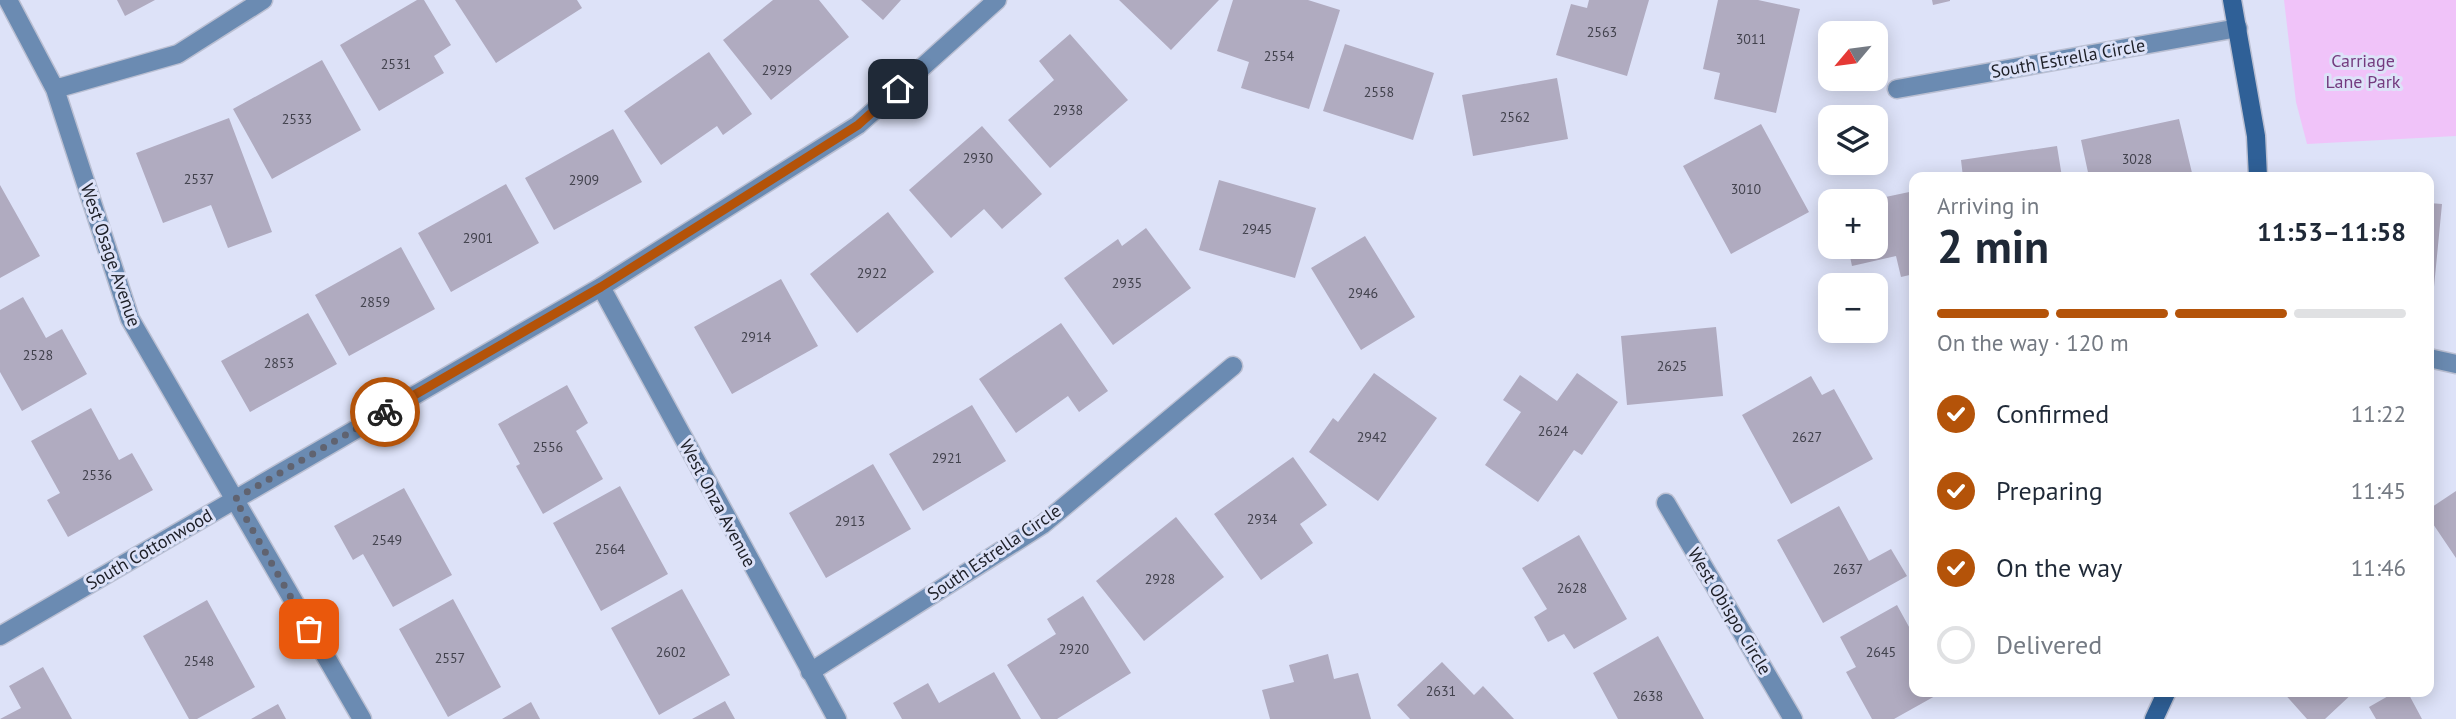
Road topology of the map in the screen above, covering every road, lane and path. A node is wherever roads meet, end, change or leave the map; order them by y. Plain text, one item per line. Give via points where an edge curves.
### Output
1 (8, 0) edge
2 (263, 0) edge
3 (997, 0) edge
4 (2232, 0) edge
5 (2238, 28) junction
6 (55, 89) junction
7 (1897, 89) dead end
8 (2258, 172) edge
9 (601, 287) junction
10 (2434, 359) edge
11 (2456, 364) edge
12 (1234, 366) dead end
13 (235, 499) junction
14 (1666, 503) dead end
15 (0, 636) edge
16 (810, 672) junction
17 (2164, 697) edge
18 (362, 719) edge
19 (837, 719) edge
20 (1793, 719) edge
21 (2154, 719) edge

1 - 6 street, West Osage Avenue
2 - 6 street via 178,54
3 - 9 street, South Cottonwood via 858,125
4 - 5 street
5 - 7 street, South Estrella Circle
5 - 8 street
6 - 13 street, West Osage Avenue via 130,319
9 - 13 street, South Cottonwood
9 - 16 street, West Onza Avenue
10 - 11 street
12 - 16 street, South Estrella Circle via 1042,525
13 - 15 street, South Cottonwood
13 - 18 street, West Osage Avenue
14 - 20 street, West Obispo Circle
16 - 19 street, West Onza Avenue
17 - 21 street

